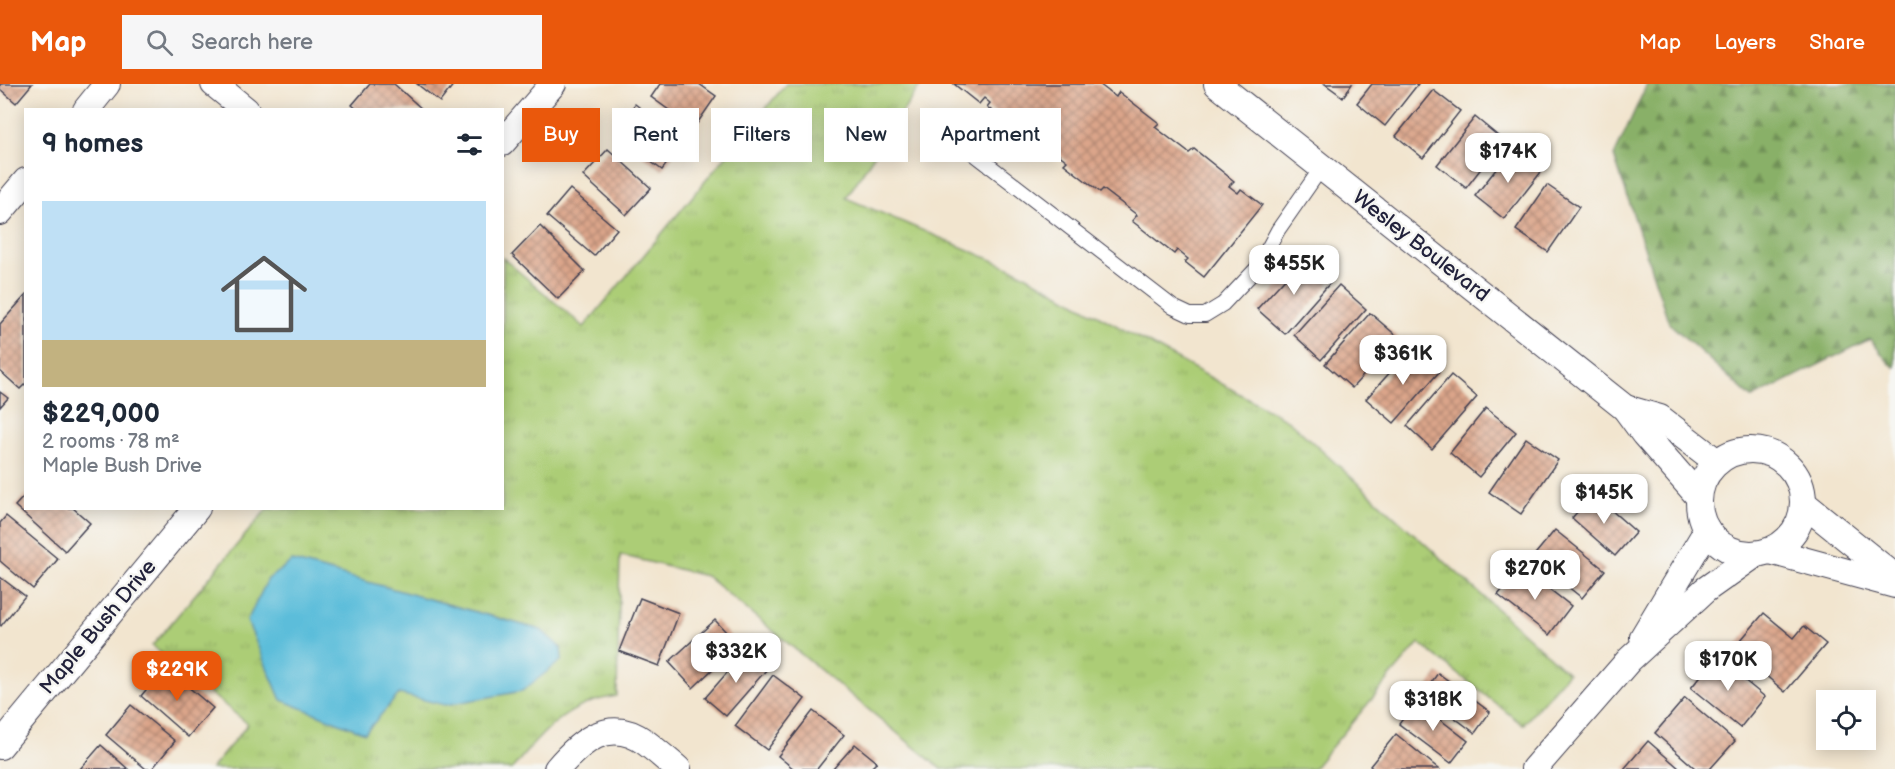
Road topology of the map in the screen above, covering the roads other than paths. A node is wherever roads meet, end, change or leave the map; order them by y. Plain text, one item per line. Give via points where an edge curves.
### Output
1 (107, 84) edge
2 (214, 84) edge
3 (553, 84) edge
4 (1218, 84) edge
5 (88, 108) edge
6 (244, 108) edge
7 (504, 141) edge
8 (985, 162) edge
9 (1322, 167) junction
10 (24, 184) edge
11 (0, 212) edge
12 (1625, 408) junction
13 (1717, 462) junction
14 (1699, 497) junction
15 (1803, 503) junction
16 (195, 510) edge
17 (1707, 530) junction
18 (1763, 552) junction
19 (1895, 577) edge
20 (1895, 585) edge
21 (1629, 660) junction
22 (0, 746) edge
23 (557, 769) edge
24 (678, 769) edge
25 (1534, 769) edge

1 - 5 street
2 - 6 street
3 - 7 street
4 - 9 street, Wesley Boulevard
8 - 9 lane via 1173,307 1190,315 1205,315 1223,304 1258,267 1278,230
9 - 12 street, Wesley Boulevard
10 - 11 street
12 - 13 street, Wesley Boulevard via 1660,418
12 - 14 street, Wesley Boulevard
13 - 14 street via 1705,478
13 - 15 street via 1744,450 1774,455 1796,475
14 - 17 street via 1701,520
15 - 18 street via 1794,532 1783,543
15 - 19 street
16 - 22 street, Maple Bush Drive
17 - 18 street via 1726,548 1740,553
17 - 21 street
18 - 20 street
18 - 21 street via 1705,590
21 - 25 street
23 - 24 street via 588,738 608,732 627,732 643,740

